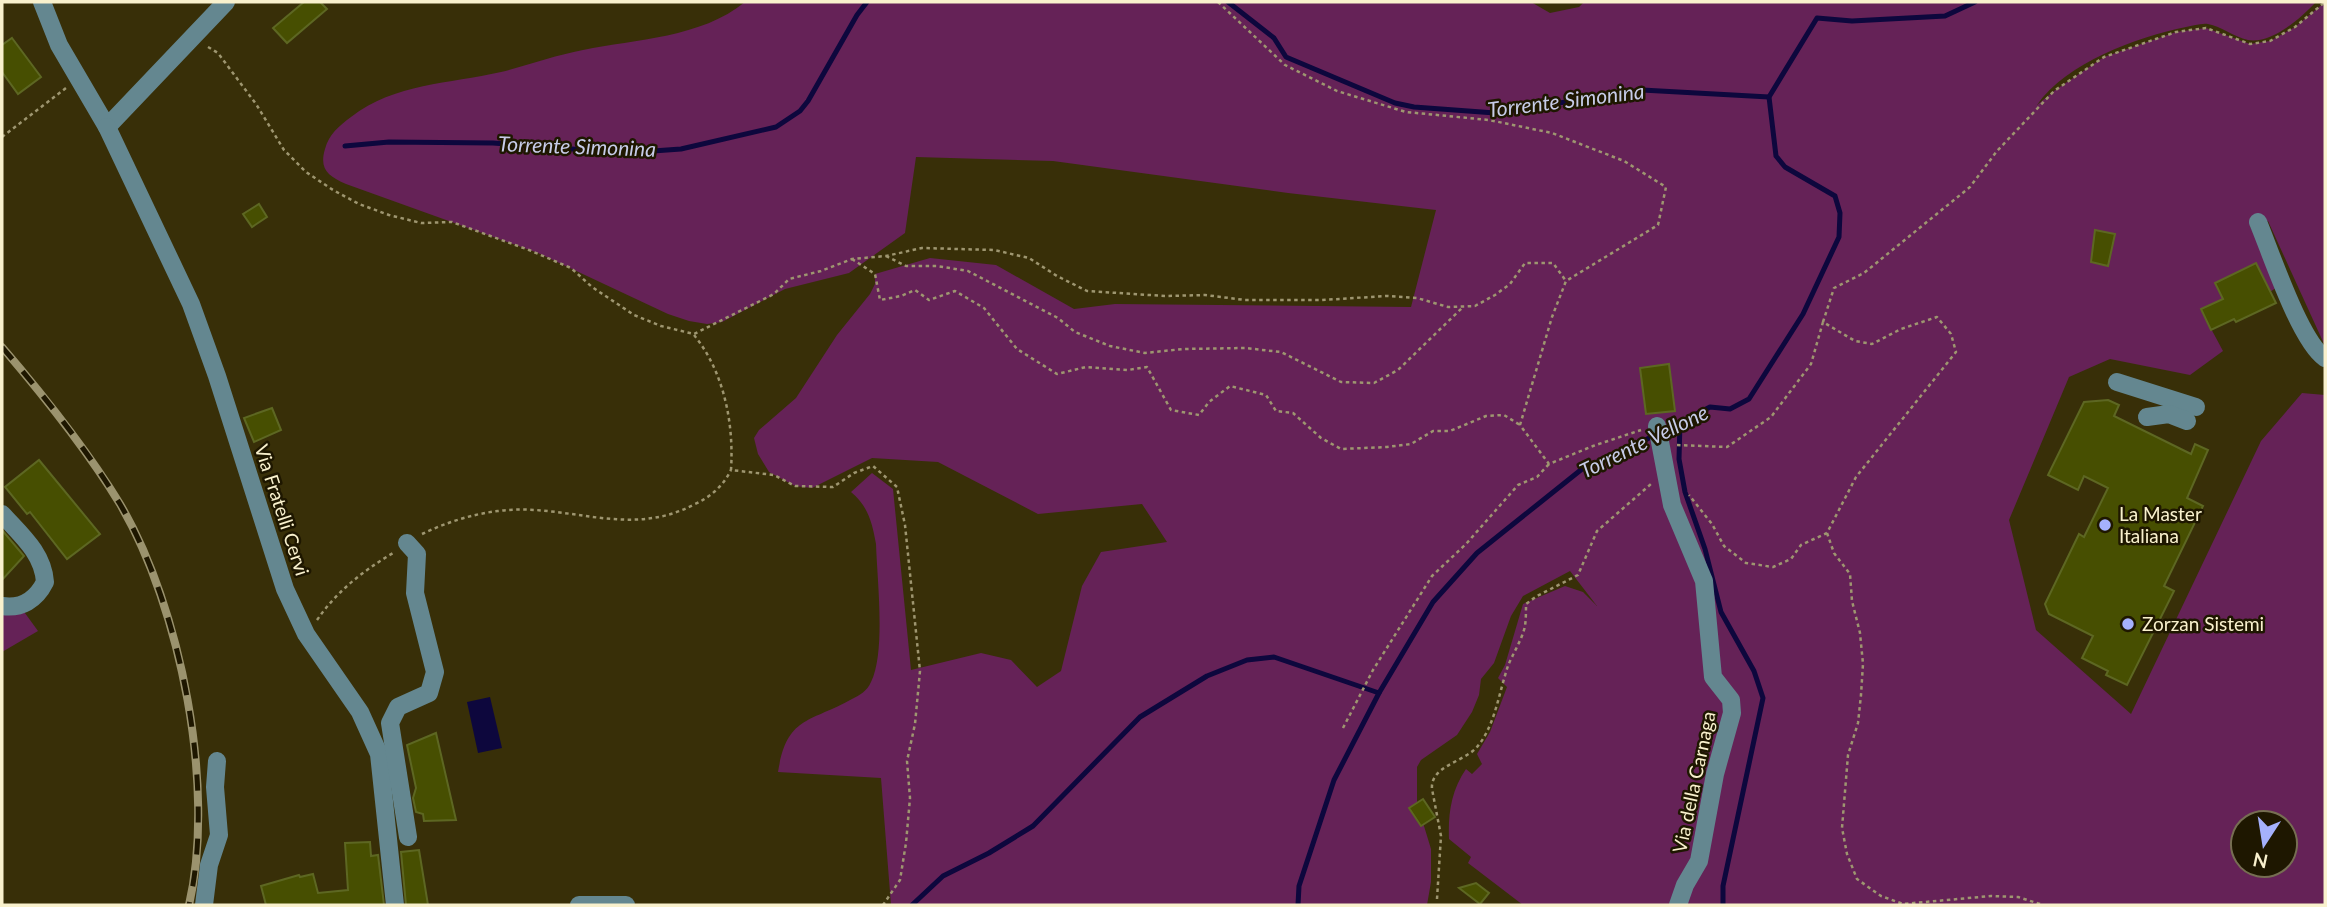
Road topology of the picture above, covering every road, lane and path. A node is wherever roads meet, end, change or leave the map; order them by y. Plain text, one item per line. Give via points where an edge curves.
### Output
1 (42, 2) edge
2 (226, 2) edge
3 (1218, 2) edge
4 (2325, 2) edge
5 (188, 41) junction
6 (79, 78) junction
7 (107, 127) junction
8 (2, 136) edge
9 (2259, 222) dead end
10 (886, 256) junction
11 (852, 259) junction
12 (1566, 281) junction
13 (1463, 306) junction
14 (1823, 322) junction
15 (694, 334) junction
16 (2325, 358) edge
17 (2117, 382) dead end
18 (2147, 417) dead end
19 (1520, 425) junction
20 (1657, 426) dead end
21 (1623, 435) dead end
22 (1660, 444) junction
23 (1549, 464) junction
24 (732, 470) junction
25 (1667, 479) junction
26 (2, 514) edge
27 (1827, 533) junction
28 (407, 543) junction
29 (2, 606) edge
30 (306, 634) junction
31 (360, 712) junction
32 (390, 723) junction
33 (1343, 728) dead end
34 (217, 761) dead end
35 (408, 837) dead end
36 (1437, 899) dead end
37 (204, 905) edge
38 (395, 905) edge
39 (579, 905) edge
40 (626, 905) edge
41 (883, 905) edge
42 (1678, 905) edge
43 (2043, 905) edge

1 - 6 street, Via Fratelli Cervi via 59,45
2 - 5 street
3 - 12 path via 1285,65 1337,92 1406,113 1489,120 1552,133 1624,161 1666,187 1658,225
4 - 14 path via 2270,41 2250,44 2206,28 2176,32 2104,57 2054,91 1970,187 1864,273 1834,288
5 - 7 street
5 - 15 path via 218,53 284,150 333,190 389,215 421,223 452,222 529,250 570,268 634,315
6 - 7 street, Via Fratelli Cervi
6 - 8 path
7 - 30 street, Via Fratelli Cervi via 191,304 285,589
9 - 16 street via 2300,321
10 - 11 path
10 - 13 path via 922,248 994,250 1029,258 1087,291 1245,300 1387,296
10 - 13 path via 906,266 968,271 1058,318 1075,332 1110,346 1146,353 1245,348 1281,352 1340,382 1374,383 1398,370
11 - 15 path via 789,279 774,294
11 - 19 path via 875,274 880,300 915,290 929,300 955,291 984,308 1017,349 1057,374 1086,368 1147,367 1171,410 1199,415 1230,386 1266,395 1276,411 1293,413 1341,449 1411,444 1433,431 1450,431 1486,416 1504,415
12 - 13 path via 1553,263 1525,263 1510,284 1475,306
12 - 19 path
14 - 22 path via 1811,363 1760,426 1727,447
14 - 27 path via 1855,341 1872,344 1937,317 1951,334 1956,352 1856,477
15 - 24 path via 717,373 733,440
17 - 18 street via 2192,414
19 - 23 path
20 - 22 street, Via della Carnaga
21 - 23 path
22 - 25 street, Via della Carnaga
23 - 33 path via 1518,485 1432,576
24 - 28 path via 723,485 700,502 662,517 612,520 559,511 499,510 441,525
24 - 41 path via 774,475 795,486 833,487 873,466 897,487 920,671 907,761 906,843 900,880
25 - 27 path via 1682,488 1724,546 1746,563 1773,567 1791,559 1801,545
25 - 36 path via 1647,485 1597,531 1577,575 1527,604 1523,632 1479,744 1439,771 1432,782 1441,836
25 - 42 street, Via della Carnaga via 1672,505 1704,581 1713,677 1731,701 1732,713 1714,774 1699,861
26 - 29 street via 36,551 45,582 32,600
27 - 43 path via 1850,574 1862,654 1858,723 1848,755 1842,828 1857,879 1903,904 1991,896 2018,897
28 - 30 path via 353,580
28 - 32 street via 417,554 415,593 435,672 429,693 398,707
30 - 31 street, Via Fratelli Cervi
31 - 32 street
31 - 38 street, Via Fratelli Cervi via 382,768
32 - 35 street
34 - 37 street via 219,835
39 - 40 street

